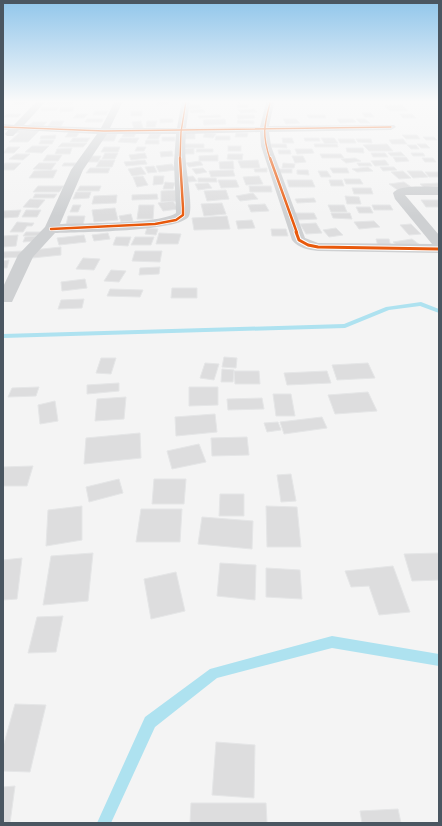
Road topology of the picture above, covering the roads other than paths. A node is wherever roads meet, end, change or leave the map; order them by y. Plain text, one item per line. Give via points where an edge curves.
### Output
1 (98, 140) edge
2 (181, 140) edge
3 (265, 140) edge
4 (439, 191) edge
5 (51, 229) junction
6 (439, 244) edge
7 (439, 249) edge
8 (6, 298) dead end

1 - 5 street via 77,170
2 - 5 street via 180,163 185,201 182,215 176,220 155,224
3 - 7 street via 269,158 299,240 303,244 318,247
4 - 6 street via 399,193
5 - 8 street via 26,255

